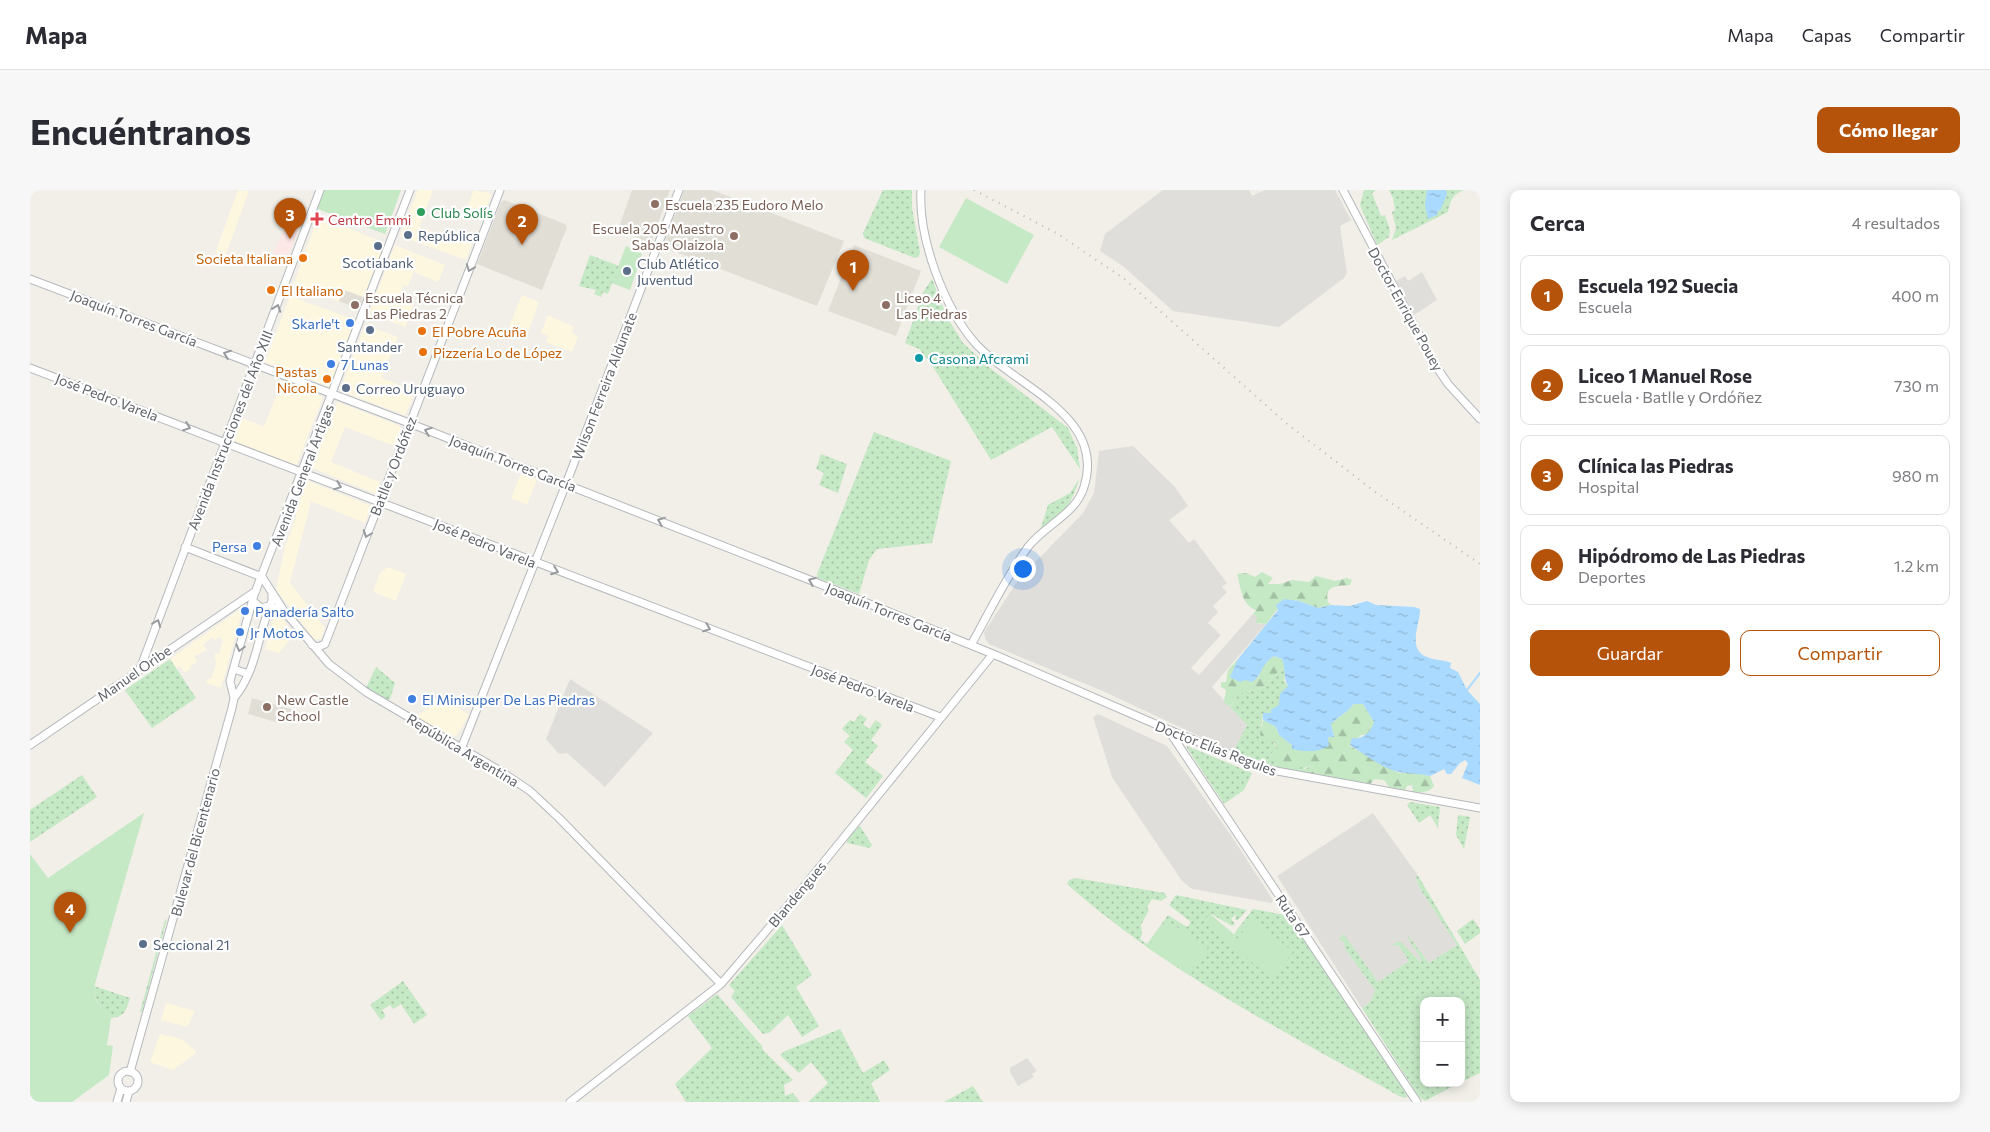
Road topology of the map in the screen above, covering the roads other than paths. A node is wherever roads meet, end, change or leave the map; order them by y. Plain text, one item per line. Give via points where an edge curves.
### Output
1 (320, 190) edge
2 (410, 190) edge
3 (500, 190) edge
4 (679, 190) edge
5 (921, 190) edge
6 (1343, 190) edge
7 (30, 279) edge
8 (256, 365) junction
9 (30, 368) edge
10 (333, 394) junction
11 (1480, 419) edge
12 (409, 423) junction
13 (226, 442) junction
14 (303, 472) junction
15 (566, 484) junction
16 (380, 502) junction
17 (185, 548) junction
18 (534, 563) junction
19 (262, 577) junction
20 (256, 591) junction
21 (270, 591) junction
22 (253, 601) junction
23 (239, 602) junction
24 (269, 606) junction
25 (284, 611) junction
26 (325, 644) junction
27 (312, 645) junction
28 (971, 645) junction
29 (993, 654) junction
30 (324, 658) junction
31 (140, 669) junction
32 (234, 669) junction
33 (248, 674) junction
34 (234, 698) junction
35 (940, 717) junction
36 (1169, 730) junction
37 (30, 745) edge
38 (461, 749) junction
39 (1480, 808) edge
40 (721, 984) junction
41 (130, 1072) junction
42 (121, 1088) junction
43 (129, 1091) junction
44 (117, 1102) edge
45 (126, 1102) edge
46 (570, 1102) edge
47 (1417, 1102) edge

8 -> 1 street, Avenida Instrucciones del Año XIII
2 - 10 street, Avenida General Artigas
3 -> 12 street, Batlle y Ordóñez
4 - 15 street, Wilson Ferreira Aldunate
5 - 28 street via 928,248 959,322 983,351 1066,416 1079,432 1088,458 1081,496 1065,515 1029,546
6 - 11 street, Doctor Enrique Pouey via 1430,356 1448,384
8 -> 7 street, Joaquín Torres García
8 - 10 street, Joaquín Torres García
8 - 13 street, Avenida Instrucciones del Año XIII
9 -> 13 street, José Pedro Varela
10 - 12 street, Joaquín Torres García
10 - 14 street, Avenida General Artigas
15 -> 12 street, Joaquín Torres García
12 - 16 street, Batlle y Ordóñez
13 - 14 street, José Pedro Varela
13 - 17 street, Avenida Instrucciones del Año XIII
14 -> 16 street, José Pedro Varela
14 - 19 street, Avenida General Artigas
15 - 18 street, Wilson Ferreira Aldunate
28 -> 15 street, Joaquín Torres García
16 - 18 street, José Pedro Varela
16 -> 26 street, Batlle y Ordóñez
17 - 19 street
31 -> 17 street, Avenida Instrucciones del Año XIII
18 -> 35 street, José Pedro Varela
18 - 38 street, Wilson Ferreira Aldunate
19 - 20 street, Avenida General Artigas
19 - 21 street, República Argentina
20 - 21 street via 264,588
20 - 22 street, Bulevar del Bicentenario
20 - 23 street
21 - 24 street, Bulevar del Bicentenario via 273,597
21 - 25 street, República Argentina
22 - 23 street
22 - 24 street via 258,606
22 -> 32 street, Bulevar del Bicentenario
23 - 31 street, Manuel Oribe
24 - 25 street
24 - 33 street, Bulevar del Bicentenario
25 - 27 street, República Argentina
26 - 27 street
26 - 30 street, Batlle y Ordóñez
27 - 30 street, República Argentina
28 - 29 street, Joaquín Torres García
29 - 35 street, Blandengues
29 - 36 street, Doctor Elías Regules
30 - 38 street, República Argentina via 366,692
31 - 37 street, Manuel Oribe
32 - 33 street
32 - 34 street, Bulevar del Bicentenario via 230,680
33 - 34 street, Bulevar del Bicentenario via 244,686
34 - 41 street, Bulevar del Bicentenario
35 - 40 street, Blandengues
36 - 39 street, Doctor Elías Regules via 1279,773
36 - 47 street, Ruta 67
38 - 40 street, República Argentina via 502,772 544,804
40 - 46 street, Blandengues
41 - 42 street via 120,1076
41 - 43 street via 137,1081
42 - 43 street
42 - 44 street
43 - 45 street

